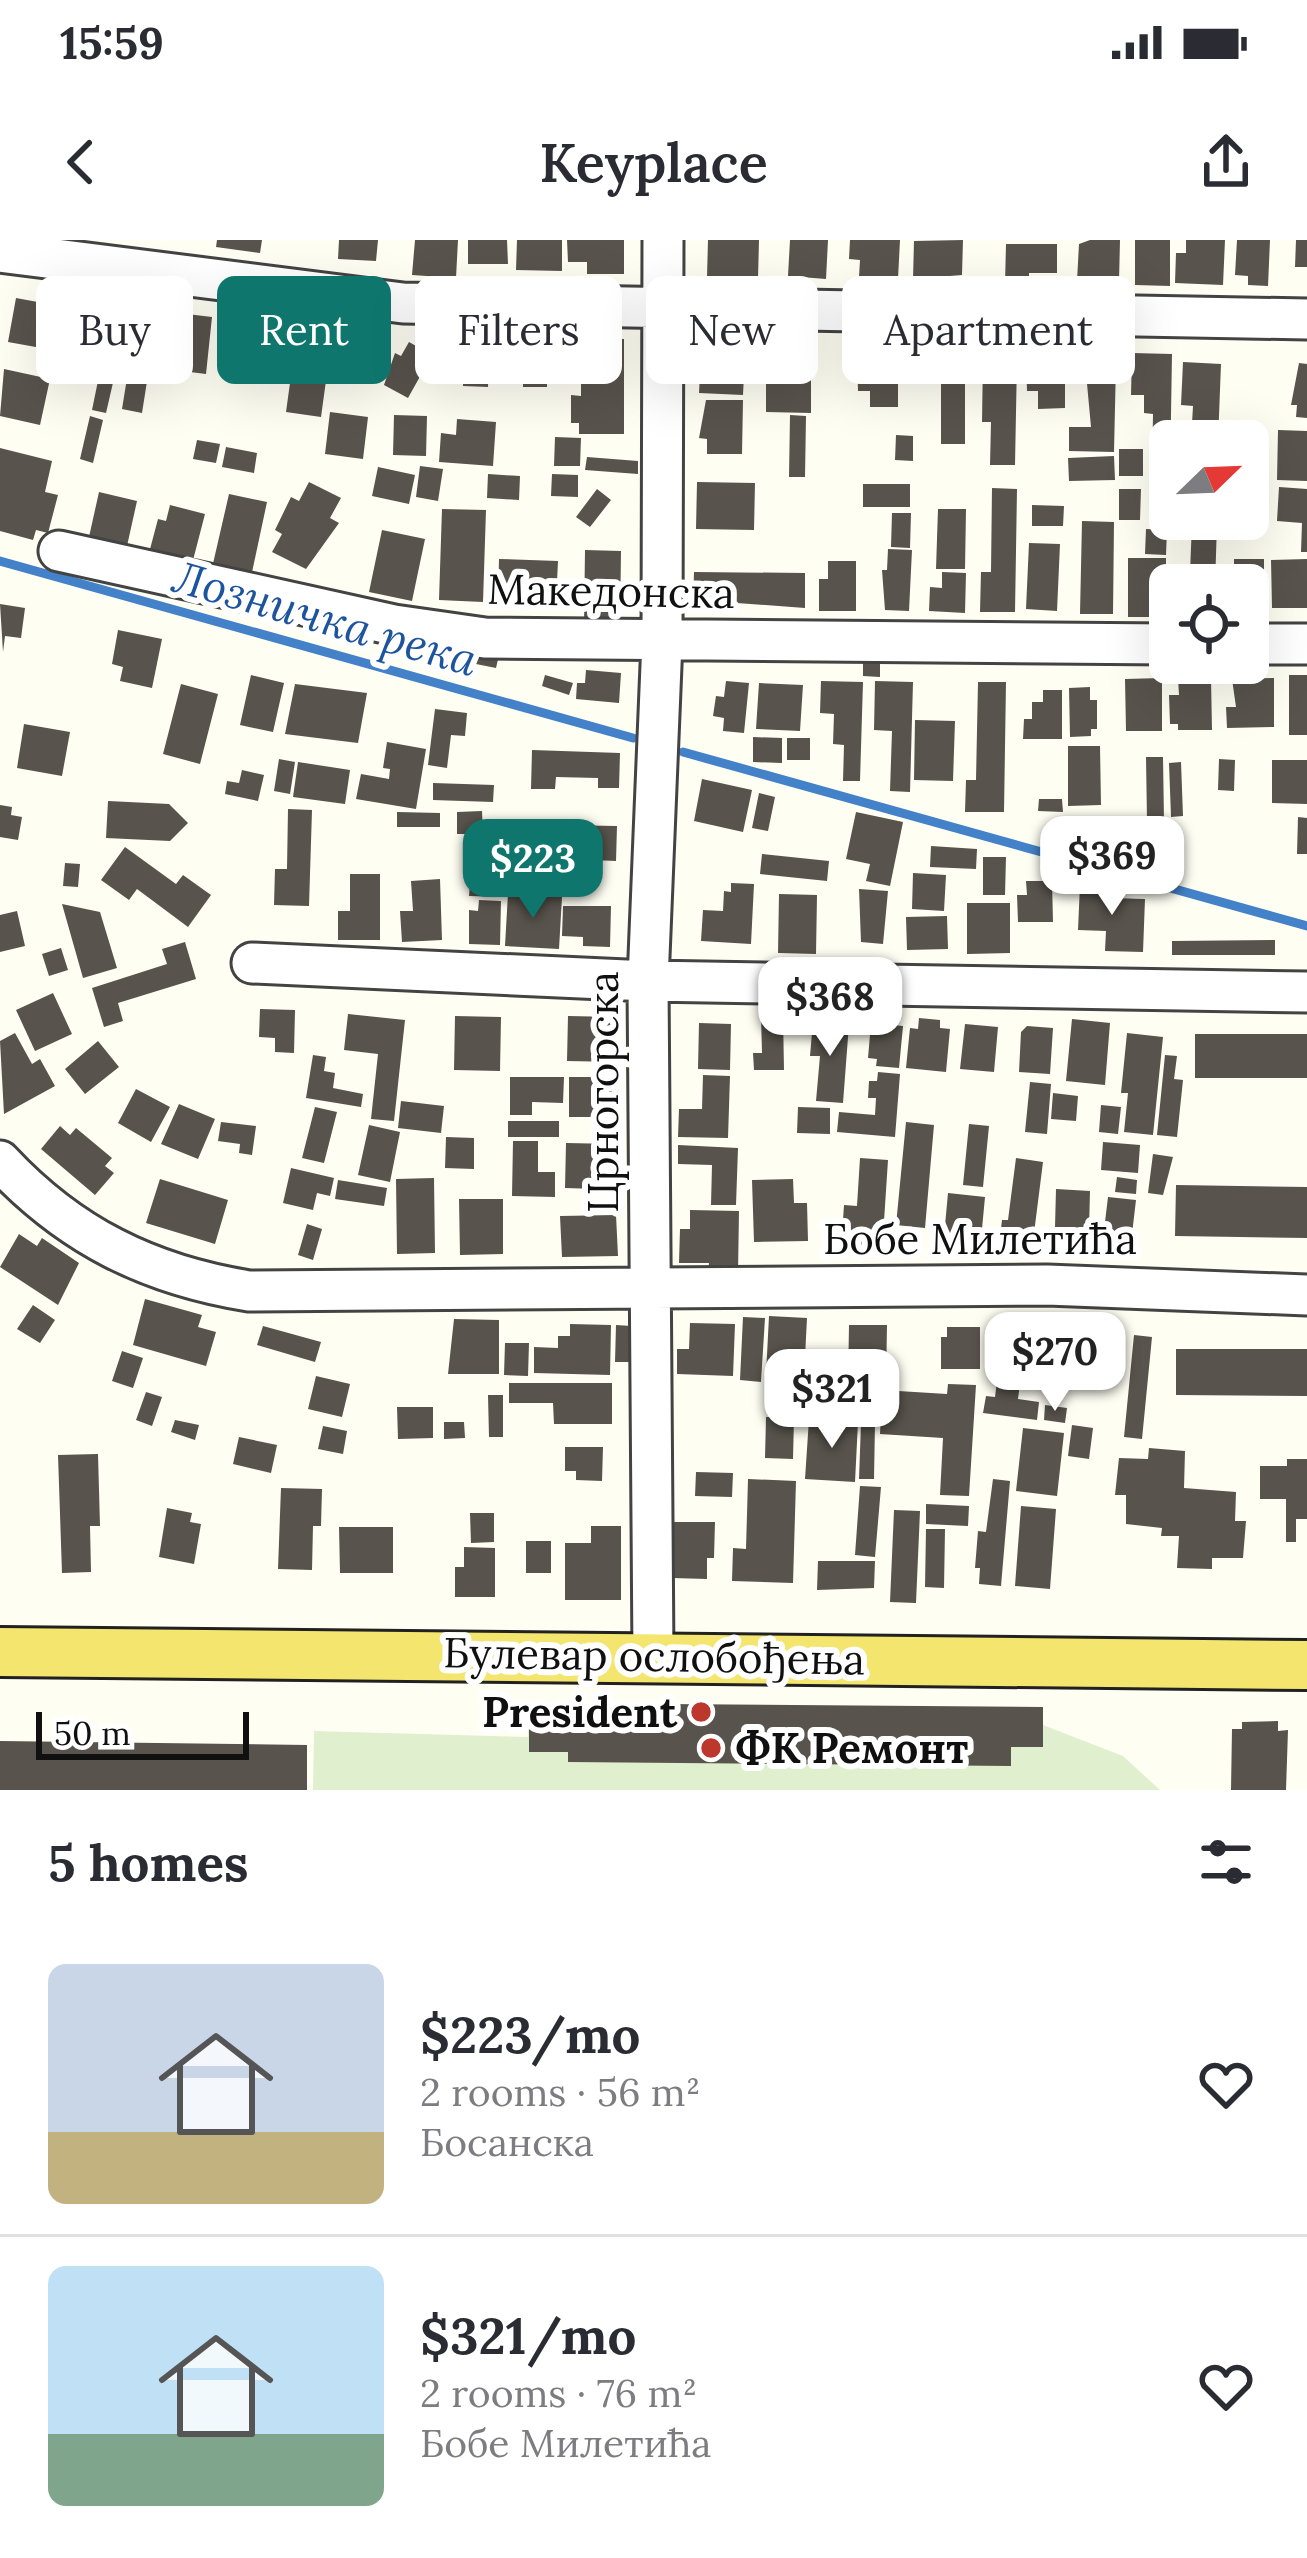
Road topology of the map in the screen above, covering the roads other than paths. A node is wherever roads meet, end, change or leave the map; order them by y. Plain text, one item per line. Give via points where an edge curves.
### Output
1 (663, 240) edge
2 (0, 252) edge
3 (662, 276) edge
4 (646, 306) edge
5 (818, 309) edge
6 (1307, 320) edge
7 (662, 384) edge
8 (59, 551) dead end
9 (662, 641) junction
10 (1149, 644) edge
11 (1269, 644) edge
12 (1307, 644) edge
13 (252, 963) dead end
14 (648, 981) junction
15 (1307, 992) edge
16 (0, 1161) edge
17 (652, 1287) junction
18 (1307, 1295) edge
19 (0, 1652) edge
20 (653, 1656) junction
21 (1307, 1665) edge

1 - 3 street, Црногорска
2 - 4 street via 403,303
5 - 6 street
7 - 9 street, Црногорска
8 - 9 street, Македонска via 394,626 485,638
9 - 10 street, Македонска
9 - 14 street, Црногорска
11 - 12 street
13 - 14 street
14 - 15 street
14 - 17 street, Црногорска
16 - 17 street, Бобе Милетића via 78,1230 191,1282 249,1292
17 - 18 street, Бобе Милетића via 1047,1285
17 - 20 street, Црногорска
19 - 20 main road, Булевар ослобођења
20 - 21 main road, Булевар ослобођења

